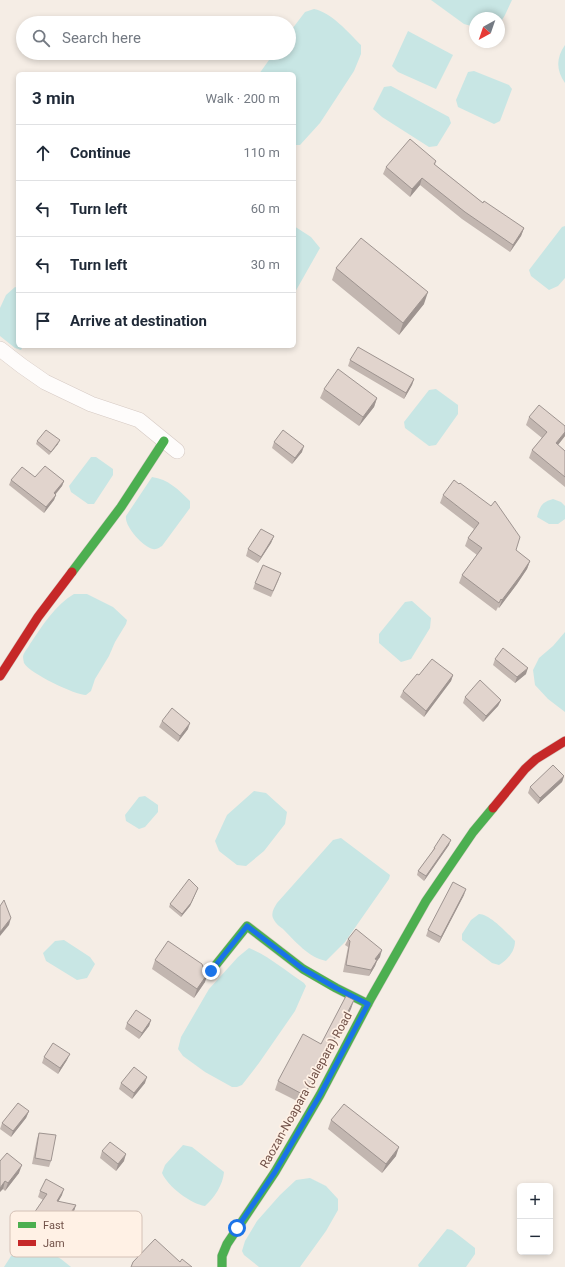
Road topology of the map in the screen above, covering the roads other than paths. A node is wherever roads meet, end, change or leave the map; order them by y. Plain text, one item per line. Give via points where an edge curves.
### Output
1 (0, 349) edge
2 (164, 441) junction
3 (177, 451) dead end
4 (0, 676) edge
5 (565, 741) edge
6 (211, 971) dead end
7 (368, 1004) junction
8 (224, 1250) junction
9 (215, 1267) edge
10 (222, 1267) edge

1 - 2 street via 45,382 91,404 139,420
2 - 3 street
2 - 4 main road via 121,507 38,617
5 - 7 main road, Raozan-Noapara (Jalepara) Road via 525,769 473,832 426,900
6 - 7 main road via 247,926 303,969
7 - 8 main road, Raozan-Noapara (Jalepara) Road via 320,1095
8 - 9 main road
8 - 10 main road, Raozan-Noapara (Jalepara) Road

